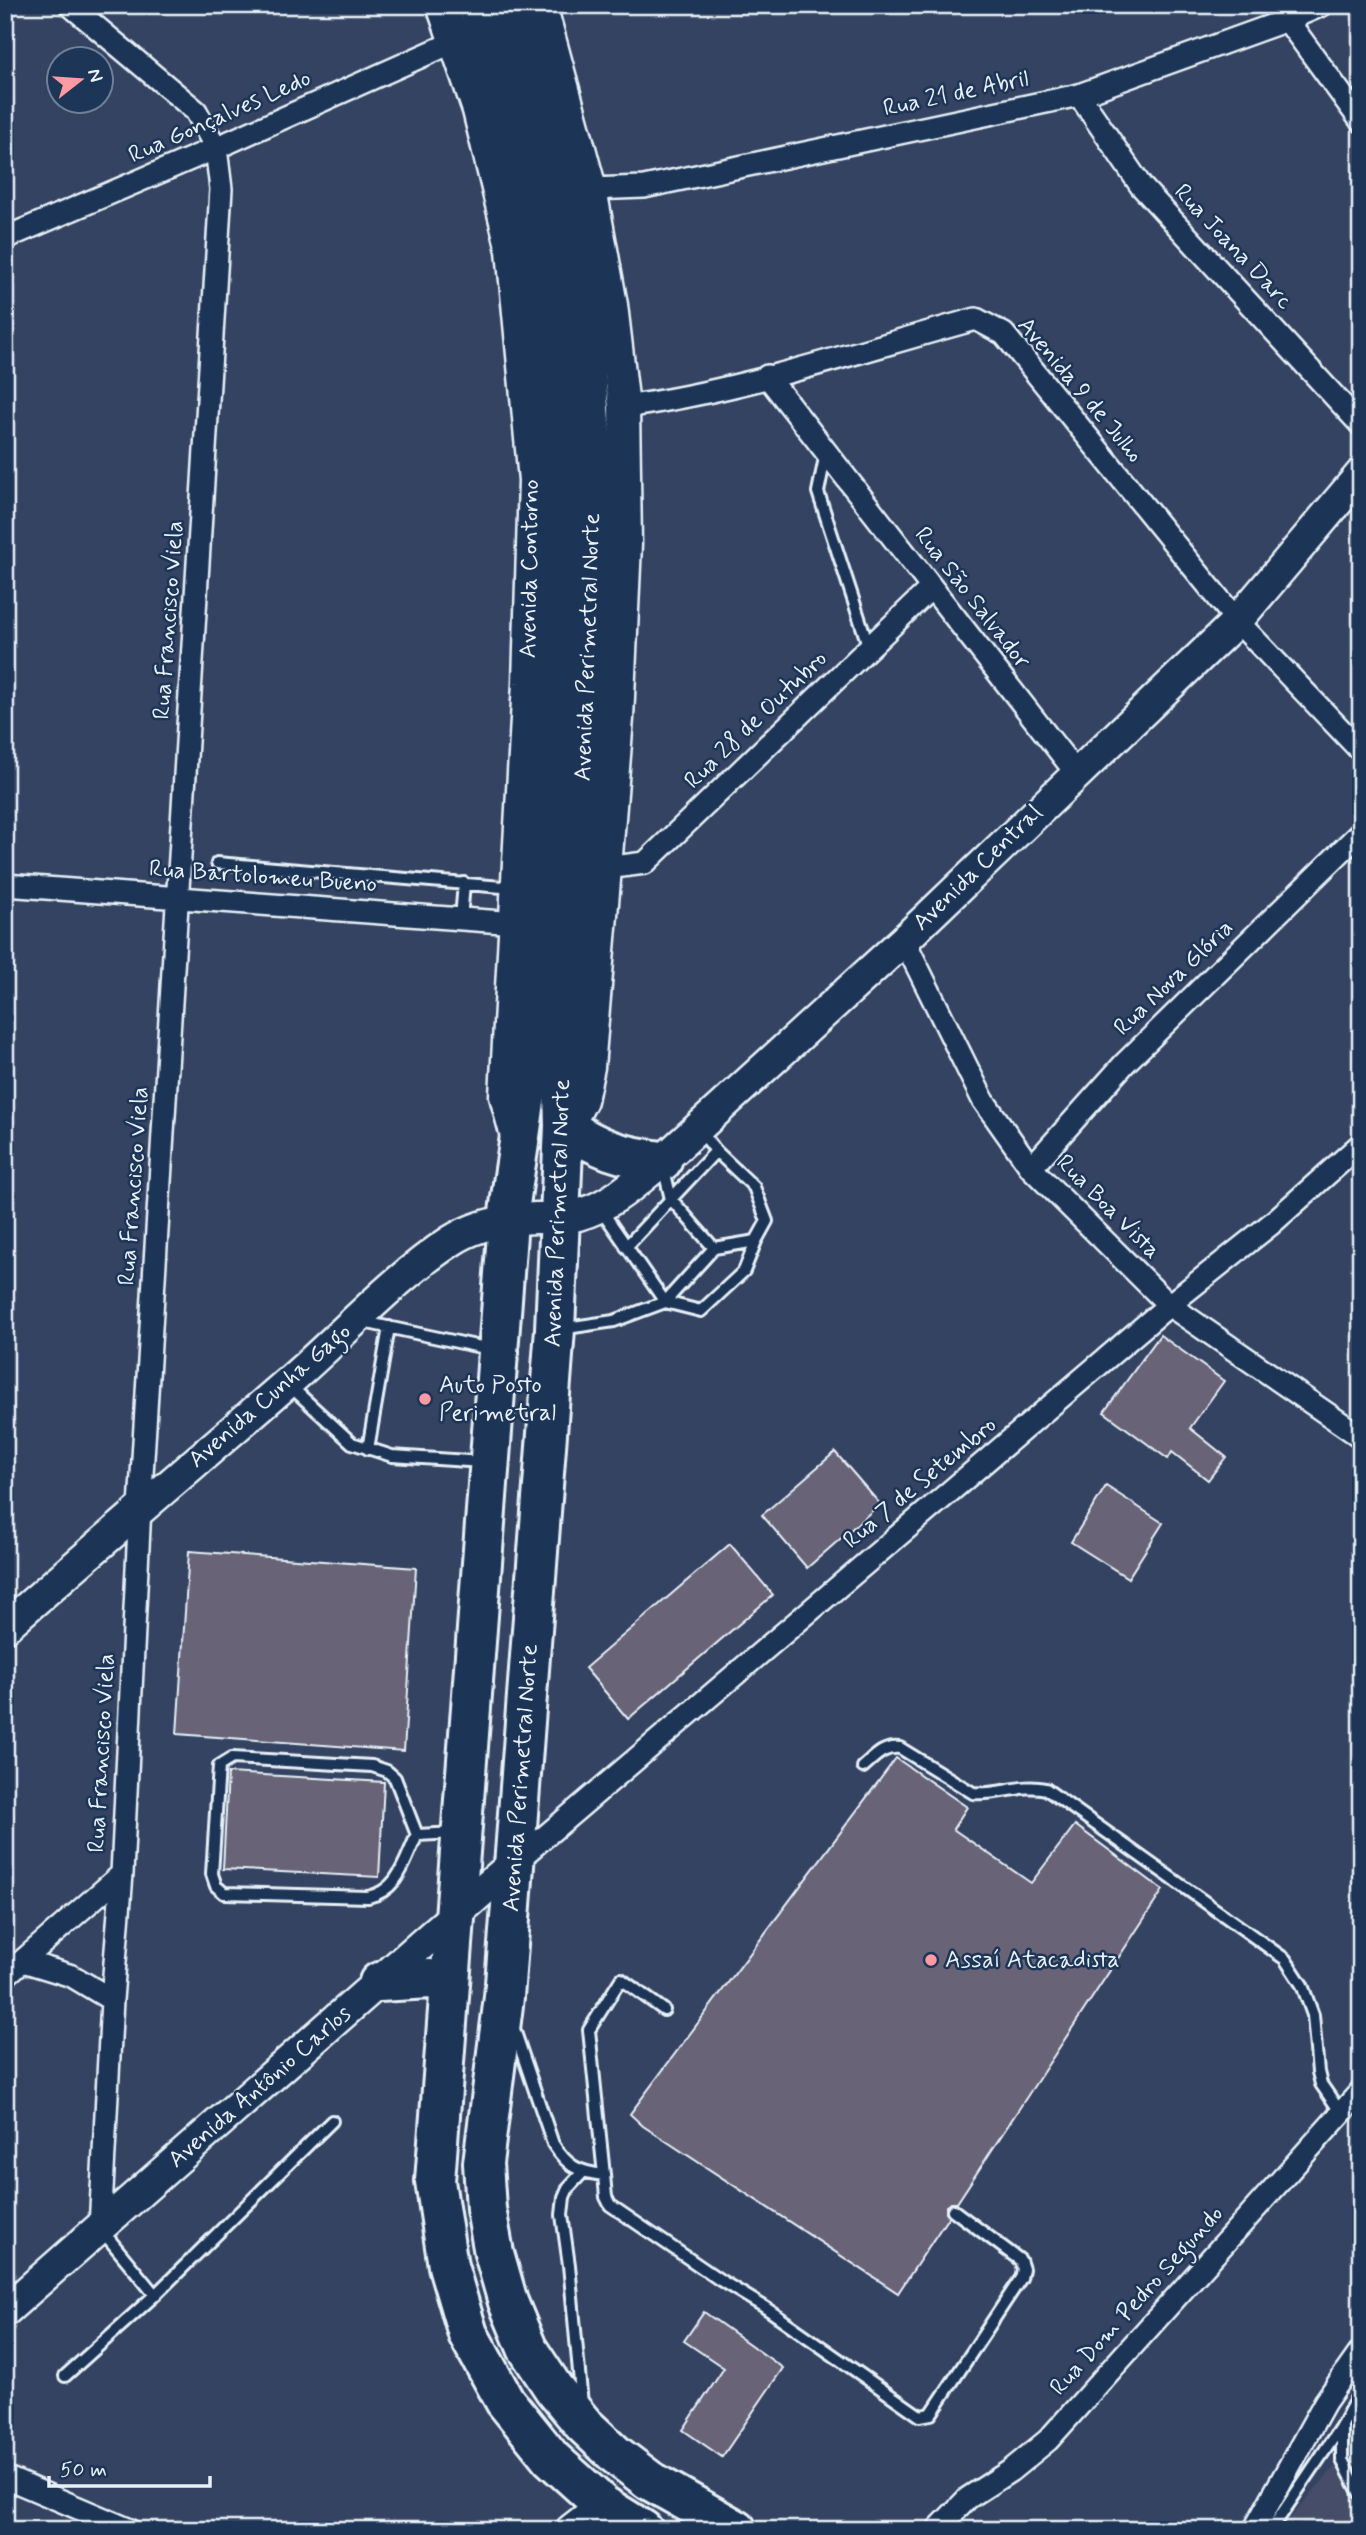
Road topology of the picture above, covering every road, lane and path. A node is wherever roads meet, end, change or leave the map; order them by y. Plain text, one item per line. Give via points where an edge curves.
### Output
1 (69, 5) edge
2 (442, 5) edge
3 (478, 5) edge
4 (512, 5) edge
5 (541, 5) edge
6 (1322, 5) edge
7 (1287, 20) junction
8 (456, 41) junction
9 (1079, 95) junction
10 (478, 110) junction
11 (1361, 121) edge
12 (216, 148) junction
13 (526, 183) junction
14 (591, 189) junction
15 (5, 238) edge
16 (512, 250) junction
17 (767, 376) junction
18 (624, 407) junction
19 (1361, 425) edge
20 (826, 453) junction
21 (1361, 474) edge
22 (931, 588) junction
23 (1237, 621) junction
24 (869, 648) junction
25 (1361, 751) edge
26 (1077, 774) junction
27 (1361, 832) edge
28 (217, 863) dead end
29 (606, 868) junction
30 (464, 883) junction
31 (5, 884) edge
32 (518, 889) junction
33 (178, 897) junction
34 (461, 919) junction
35 (516, 923) junction
36 (904, 940) junction
37 (564, 1126) junction
38 (707, 1140) junction
39 (517, 1142) junction
40 (1361, 1144) edge
41 (662, 1161) junction
42 (1031, 1168) junction
43 (671, 1199) junction
44 (600, 1208) junction
45 (560, 1219) junction
46 (508, 1221) junction
47 (756, 1241) junction
48 (626, 1247) junction
49 (714, 1248) junction
50 (665, 1302) junction
51 (1169, 1305) junction
52 (356, 1321) junction
53 (389, 1327) junction
54 (555, 1329) junction
55 (498, 1351) junction
56 (287, 1383) junction
57 (1361, 1437) edge
58 (368, 1449) junction
59 (490, 1462) junction
60 (141, 1507) junction
61 (5, 1627) edge
62 (863, 1767) dead end
63 (462, 1832) junction
64 (417, 1835) junction
65 (514, 1863) junction
66 (122, 1874) junction
67 (456, 1914) junction
68 (23, 1961) junction
69 (5, 1976) edge
70 (379, 1982) junction
71 (450, 1984) junction
72 (504, 1997) junction
73 (112, 2000) junction
74 (664, 2010) dead end
75 (1361, 2091) edge
76 (1341, 2113) junction
77 (332, 2121) dead end
78 (582, 2173) junction
79 (604, 2175) junction
80 (953, 2210) dead end
81 (100, 2228) junction
82 (155, 2295) junction
83 (5, 2311) edge
84 (1361, 2351) edge
85 (65, 2376) dead end
86 (1361, 2389) edge
87 (584, 2425) junction
88 (1342, 2425) junction
89 (5, 2477) edge
90 (1361, 2496) edge
91 (603, 2505) junction
92 (130, 2530) edge
93 (571, 2530) edge
94 (643, 2530) edge
95 (737, 2530) edge
96 (937, 2530) edge
97 (1254, 2530) edge
98 (1271, 2530) edge

1 - 12 street via 196,111
2 - 8 street, Avenida Contorno
3 - 13 highway, Avenida Perimetral Norte
4 - 37 highway, Avenida Perimetral Norte via 565,213 584,343 593,460 595,588
5 - 14 street
6 - 7 street, Rua 21 de Abril
7 - 9 street, Rua 21 de Abril
7 - 11 street
8 - 10 street, Avenida Contorno
8 - 12 street, Rua Gonçalves Ledo
9 - 14 street, Rua 21 de Abril via 645,187
9 - 19 street, Rua Joana Darc via 1141,186
10 - 13 highway
10 - 16 street, Avenida Contorno
12 - 15 street, Rua Gonçalves Ledo
12 - 33 street, Rua Francisco Viela via 222,189
13 - 16 highway
13 - 39 highway, Avenida Perimetral Norte via 550,323 562,514 540,941 526,1095
14 - 18 street
16 - 32 street, Avenida Contorno via 534,480
17 - 18 street, Avenida 9 de Julho
17 - 20 street, Rua São Salvador
17 - 23 street, Avenida 9 de Julho via 976,318 1004,334
18 - 29 street via 626,544
20 - 22 street, Rua São Salvador
20 - 24 lane via 818,492
21 - 23 street, Avenida Central
22 - 24 street, Rua 28 de Outubro
22 - 26 street, Rua São Salvador
23 - 25 street, Avenida 9 de Julho
23 - 26 street, Avenida Central
24 - 29 street, Rua 28 de Outubro via 645,863
26 - 36 street, Avenida Central
27 - 42 street, Rua Nova Glória via 1125,1063
28 - 30 lane
29 - 37 street via 589,1067 582,1100
30 - 32 lane
30 - 34 lane
31 - 33 street, Rua Bartolomeu Bueno
32 - 35 street, Avenida Contorno
33 - 34 street, Rua Bartolomeu Bueno
33 - 60 street, Rua Francisco Viela
34 - 35 street, Rua Bartolomeu Bueno
35 - 39 street, Avenida Contorno via 505,1096
36 - 38 street, Avenida Central
36 - 42 street, Rua Boa Vista via 983,1100
37 - 41 highway via 605,1150
37 - 45 highway, Avenida Perimetral Norte
38 - 41 street, Avenida Central
38 - 43 lane
38 - 47 lane via 754,1187 766,1221
39 - 46 highway, Avenida Perimetral Norte
40 - 51 street, Rua 7 de Setembro
41 - 43 lane
41 - 44 street, Avenida Central
42 - 51 street, Rua Boa Vista
43 - 48 lane
43 - 49 lane
44 - 45 street, Avenida Central
44 - 48 lane
45 - 46 street, Avenida Cunha Gago
45 - 54 highway, Avenida Perimetral Norte
46 - 52 street, Avenida Cunha Gago via 484,1225 453,1240 417,1265
46 - 55 highway, Avenida Perimetral Norte
47 - 49 lane
47 - 50 lane via 744,1271 701,1311
48 - 50 lane
49 - 50 lane
50 - 54 lane via 614,1321
51 - 57 street, Rua Boa Vista
51 - 65 street, Rua 7 de Setembro
52 - 53 lane
52 - 56 street, Avenida Cunha Gago
53 - 55 lane
53 - 58 lane
54 - 65 highway, Avenida Perimetral Norte
55 - 59 highway, Avenida Perimetral Norte
56 - 58 lane via 352,1443
56 - 60 street, Avenida Cunha Gago
58 - 59 lane via 392,1456
59 - 63 highway, Avenida Perimetral Norte
60 - 61 street, Avenida Cunha Gago
60 - 66 street, Rua Francisco Viela
62 - 76 lane via 885,1748 893,1747 973,1793 1032,1786 1046,1789 1285,1959 1302,1985 1313,2015 1321,2084
63 - 64 lane
63 - 67 highway, Avenida Perimetral Norte
64 - 64 lane via 392,1886 368,1898 224,1893 212,1874 219,1766 232,1758 372,1766 387,1771 395,1778
65 - 67 street, Avenida Antônio Carlos
65 - 72 highway, Avenida Perimetral Norte
66 - 68 street
66 - 73 street, Rua Francisco Viela
67 - 70 street, Avenida Antônio Carlos
67 - 71 highway, Avenida Perimetral Norte
68 - 69 street
68 - 73 street via 72,1976
70 - 71 highway via 430,1979
70 - 81 street, Avenida Antônio Carlos
71 - 91 highway, Avenida Perimetral Norte via 435,2181 448,2266 464,2322 505,2402 551,2458
72 - 78 lane via 553,2144
72 - 87 highway, Avenida Perimetral Norte via 483,2163 494,2253 527,2348
73 - 81 street, Rua Francisco Viela
74 - 79 lane via 621,1979 589,2030
75 - 76 street, Rua Dom Pedro Segundo
76 - 96 street, Rua Dom Pedro Segundo via 1048,2440 968,2498
77 - 82 lane
78 - 79 lane
78 - 87 lane via 568,2188 562,2215
79 - 80 lane via 610,2204 920,2416 931,2414 1023,2269 1020,2260
81 - 82 lane
81 - 83 street, Avenida Antônio Carlos
82 - 85 lane
84 - 97 street via 1325,2402
86 - 88 lane
87 - 95 highway, Avenida Perimetral Norte via 649,2480
88 - 90 lane via 1342,2460
88 - 98 lane
89 - 92 street
91 - 93 street
91 - 94 highway, Avenida Perimetral Norte

